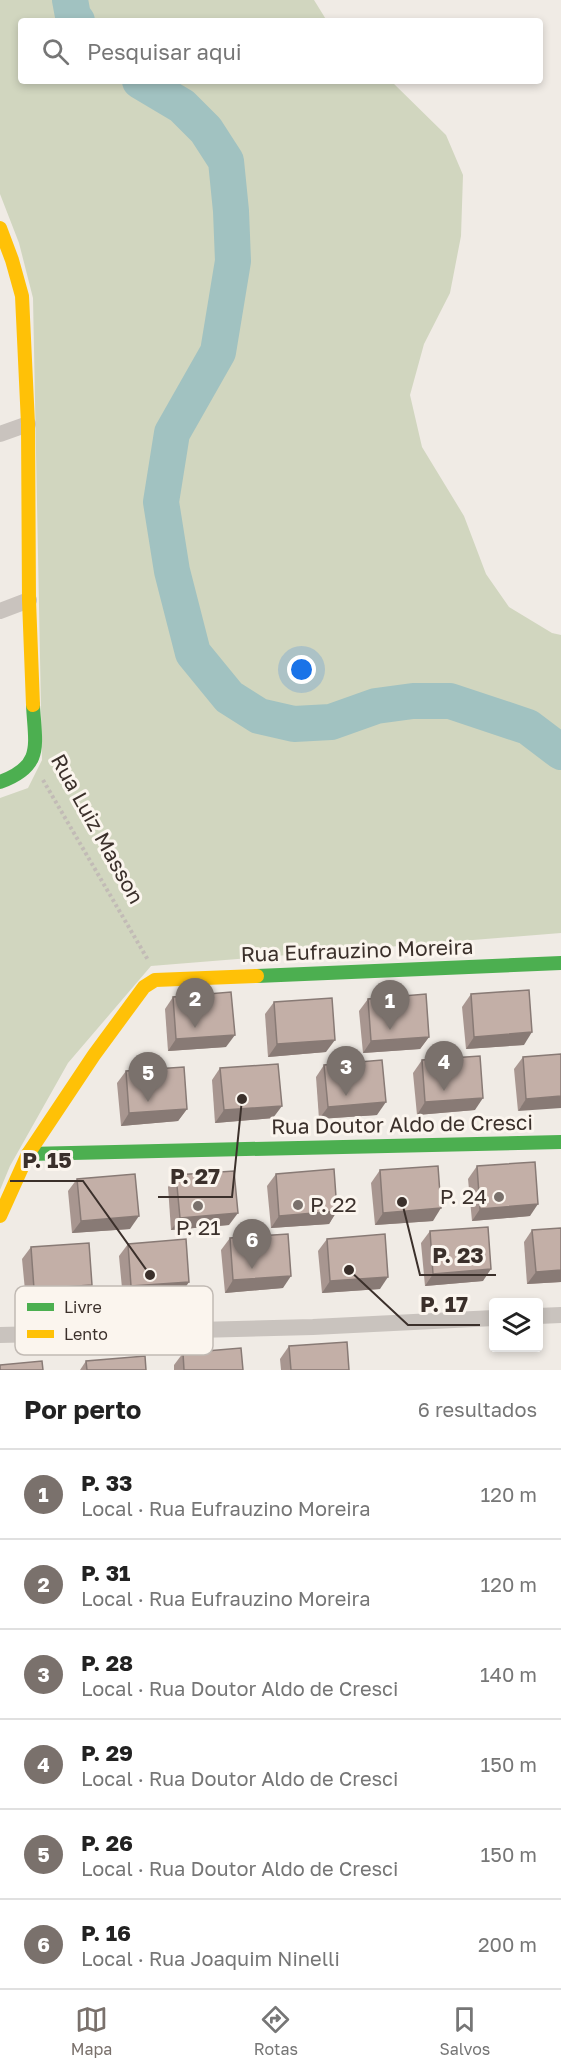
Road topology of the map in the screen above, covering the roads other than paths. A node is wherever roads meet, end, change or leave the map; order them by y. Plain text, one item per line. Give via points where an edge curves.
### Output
1 (0, 228) edge
2 (6, 263) edge
3 (28, 424) junction
4 (0, 434) edge
5 (29, 600) junction
6 (0, 611) edge
7 (0, 782) edge
8 (561, 963) edge
9 (561, 1143) edge
10 (28, 1154) junction
11 (0, 1216) edge
12 (561, 1315) edge
13 (543, 1316) edge
14 (489, 1318) edge
15 (213, 1330) edge
16 (0, 1335) edge
17 (15, 1335) edge

1 - 2 street, Rua Luiz Masson
2 - 3 street, Rua Luiz Masson via 21,297
3 - 4 street
3 - 5 street, Rua Luiz Masson
5 - 6 street
5 - 7 street, Rua Luiz Masson via 35,753 18,775
8 - 10 street, Rua Eufrauzino Moreira via 155,980 144,987 94,1055
9 - 10 street, Rua Doutor Aldo de Cresci
10 - 11 street
12 - 13 street
14 - 15 street
16 - 17 street

